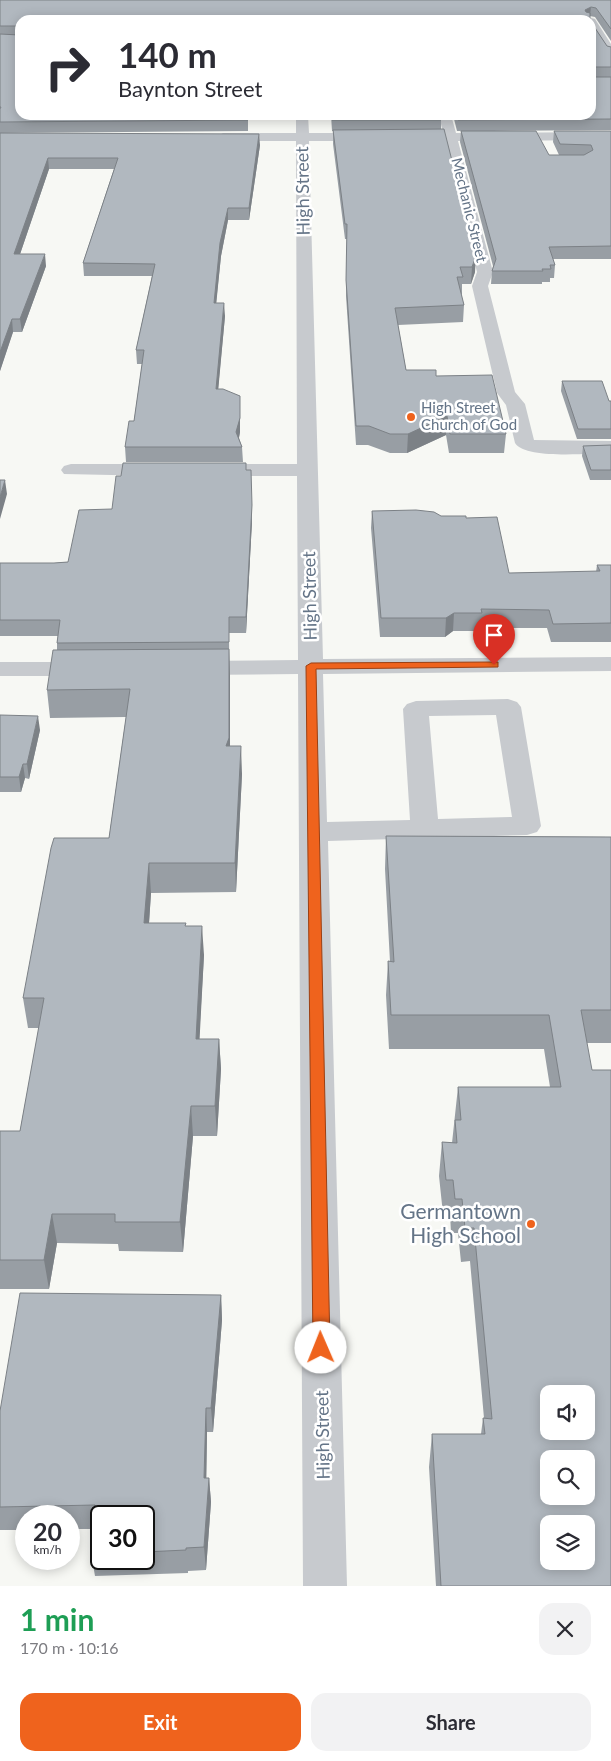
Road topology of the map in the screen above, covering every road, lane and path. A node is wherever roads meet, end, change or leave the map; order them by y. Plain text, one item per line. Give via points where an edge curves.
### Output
1 (596, 28) edge
2 (598, 51) edge
3 (611, 52) edge
4 (302, 120) edge
5 (447, 120) edge
6 (451, 136) junction
7 (611, 136) edge
8 (303, 137) junction
9 (206, 138) edge
10 (611, 447) edge
11 (71, 470) dead end
12 (308, 470) junction
13 (611, 664) edge
14 (311, 666) junction
15 (107, 668) edge
16 (175, 668) edge
17 (0, 669) edge
18 (425, 829) junction
19 (313, 832) junction
20 (325, 1586) edge

1 - 3 street
2 - 3 street
4 - 8 street, High Street
5 - 6 street, Mechanic Street
6 - 7 street via 544,142
6 - 8 street
6 - 10 street, Mechanic Street via 485,272 480,286 506,393 515,404 525,442 529,446
8 - 9 street
8 - 12 street, High Street
11 - 12 street
12 - 14 street, High Street
13 - 14 street
14 - 16 street
14 - 19 street, High Street
15 - 17 street
18 - 18 street via 527,826 508,707 416,709
18 - 19 street
19 - 20 street, High Street

